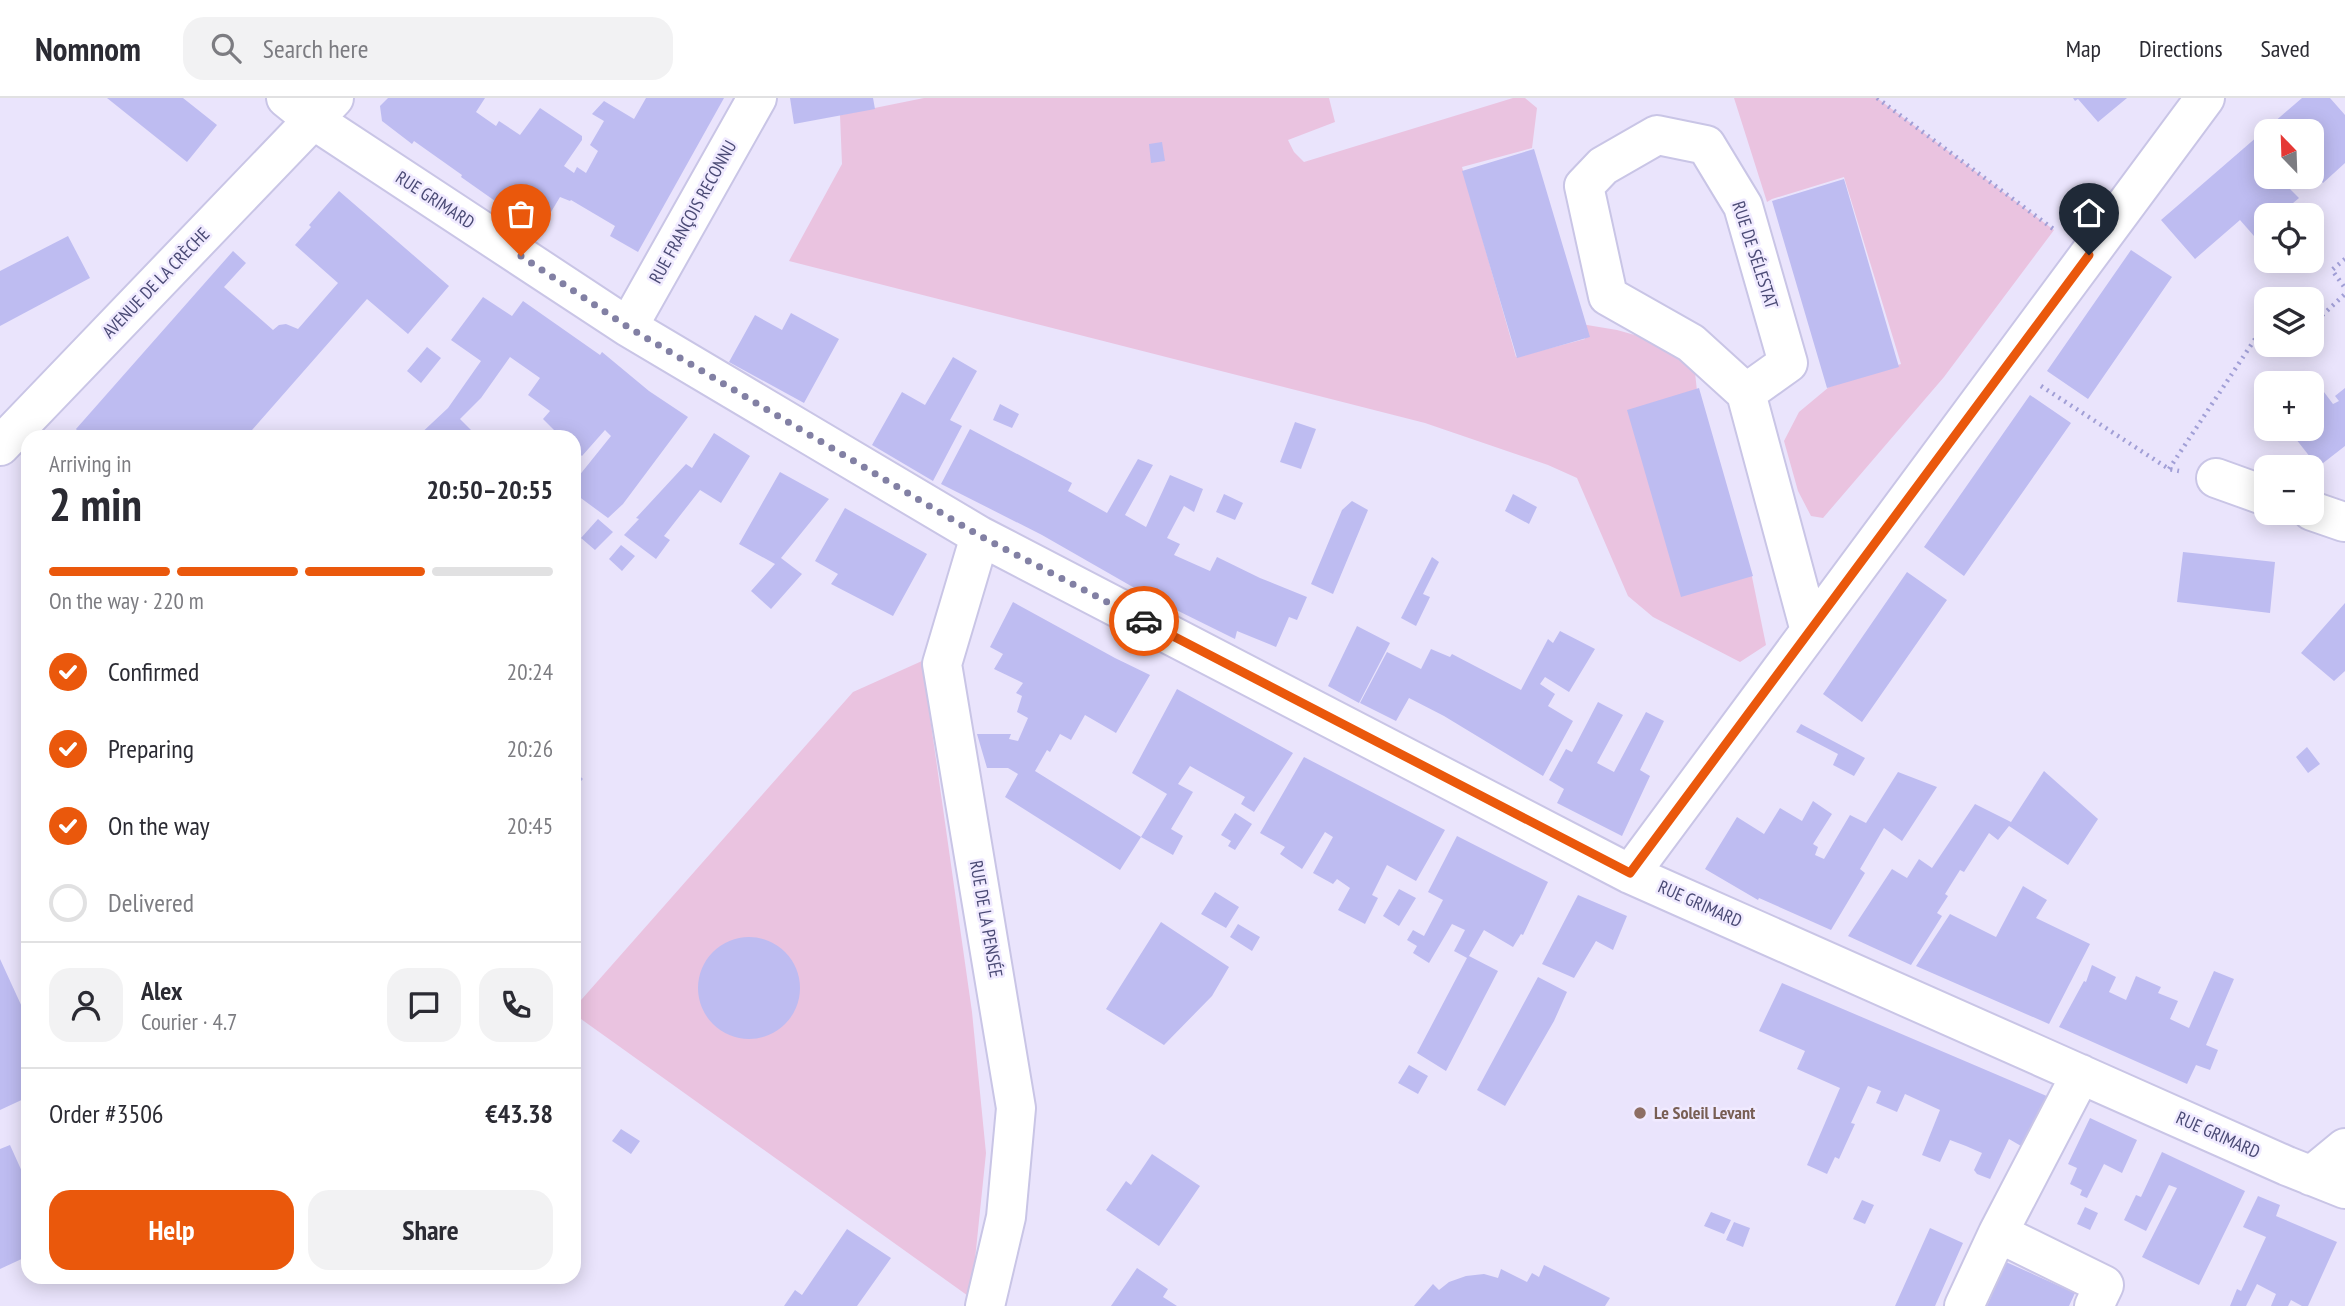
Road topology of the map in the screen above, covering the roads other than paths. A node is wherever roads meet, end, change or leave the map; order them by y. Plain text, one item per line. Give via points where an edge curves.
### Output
1 (757, 98) edge
2 (2205, 98) edge
3 (311, 105) edge
4 (628, 327) junction
5 (1746, 393) junction
6 (0, 446) edge
7 (2216, 478) road end
8 (2254, 492) edge
9 (2324, 515) edge
10 (2345, 522) edge
11 (980, 536) junction
12 (1810, 631) junction
13 (1630, 873) junction
14 (2081, 1074) junction
15 (2345, 1149) edge
16 (2328, 1182) edge
17 (1998, 1233) junction
18 (985, 1306) edge
19 (1964, 1306) edge
20 (2094, 1306) edge

1 - 4 street, RUE FRANÇOIS RECONNU
2 - 12 street
3 - 4 street, RUE GRIMARD
3 - 6 street, AVENUE DE LA CRÈCHE
4 - 11 street, RUE GRIMARD
5 - 5 street, RUE DE SÉLESTAT via 1691,343 1608,296 1584,186 1603,166 1657,135 1706,145 1743,206 1788,363
5 - 12 street
7 - 8 street
9 - 10 street
11 - 13 street, RUE GRIMARD
11 - 18 street, RUE DE LA PENSÉE via 942,664 1016,1108 1006,1217
12 - 13 street
13 - 14 street, RUE GRIMARD
14 - 16 street, RUE GRIMARD
14 - 17 street
15 - 16 street
17 - 19 street
17 - 20 street via 2104,1285

